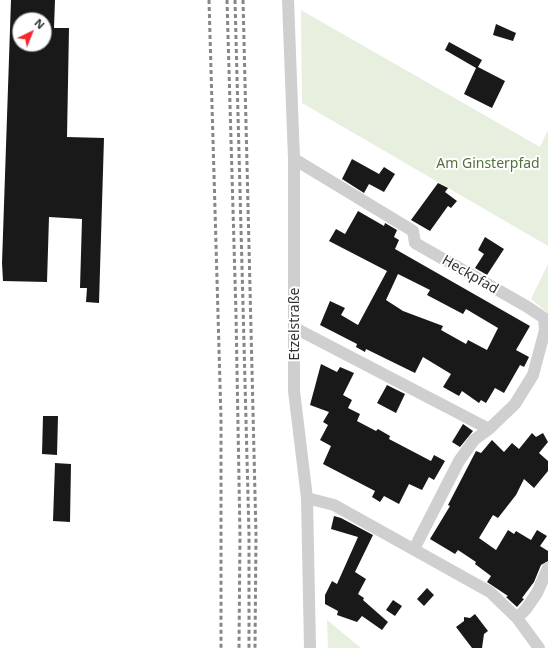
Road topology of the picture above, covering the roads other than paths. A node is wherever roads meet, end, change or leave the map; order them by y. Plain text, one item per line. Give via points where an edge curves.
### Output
1 (288, 0) edge
2 (294, 159) junction
3 (295, 328) junction
4 (489, 429) junction
5 (307, 498) junction
6 (414, 549) junction
7 (548, 568) edge
8 (517, 618) junction
9 (310, 648) edge
10 (539, 648) edge

1 - 2 street, Etzelstraße
2 - 3 street, Etzelstraße
2 - 4 street, Heckpfad via 413,231 415,243 544,318 545,330 533,375 515,404
3 - 4 street
3 - 5 street, Etzelstraße via 294,391
4 - 6 street, Heckpfad via 474,440 459,461
5 - 6 street via 334,505
5 - 9 street, Etzelstraße
6 - 8 street via 490,592
7 - 8 street via 537,593
8 - 10 street

